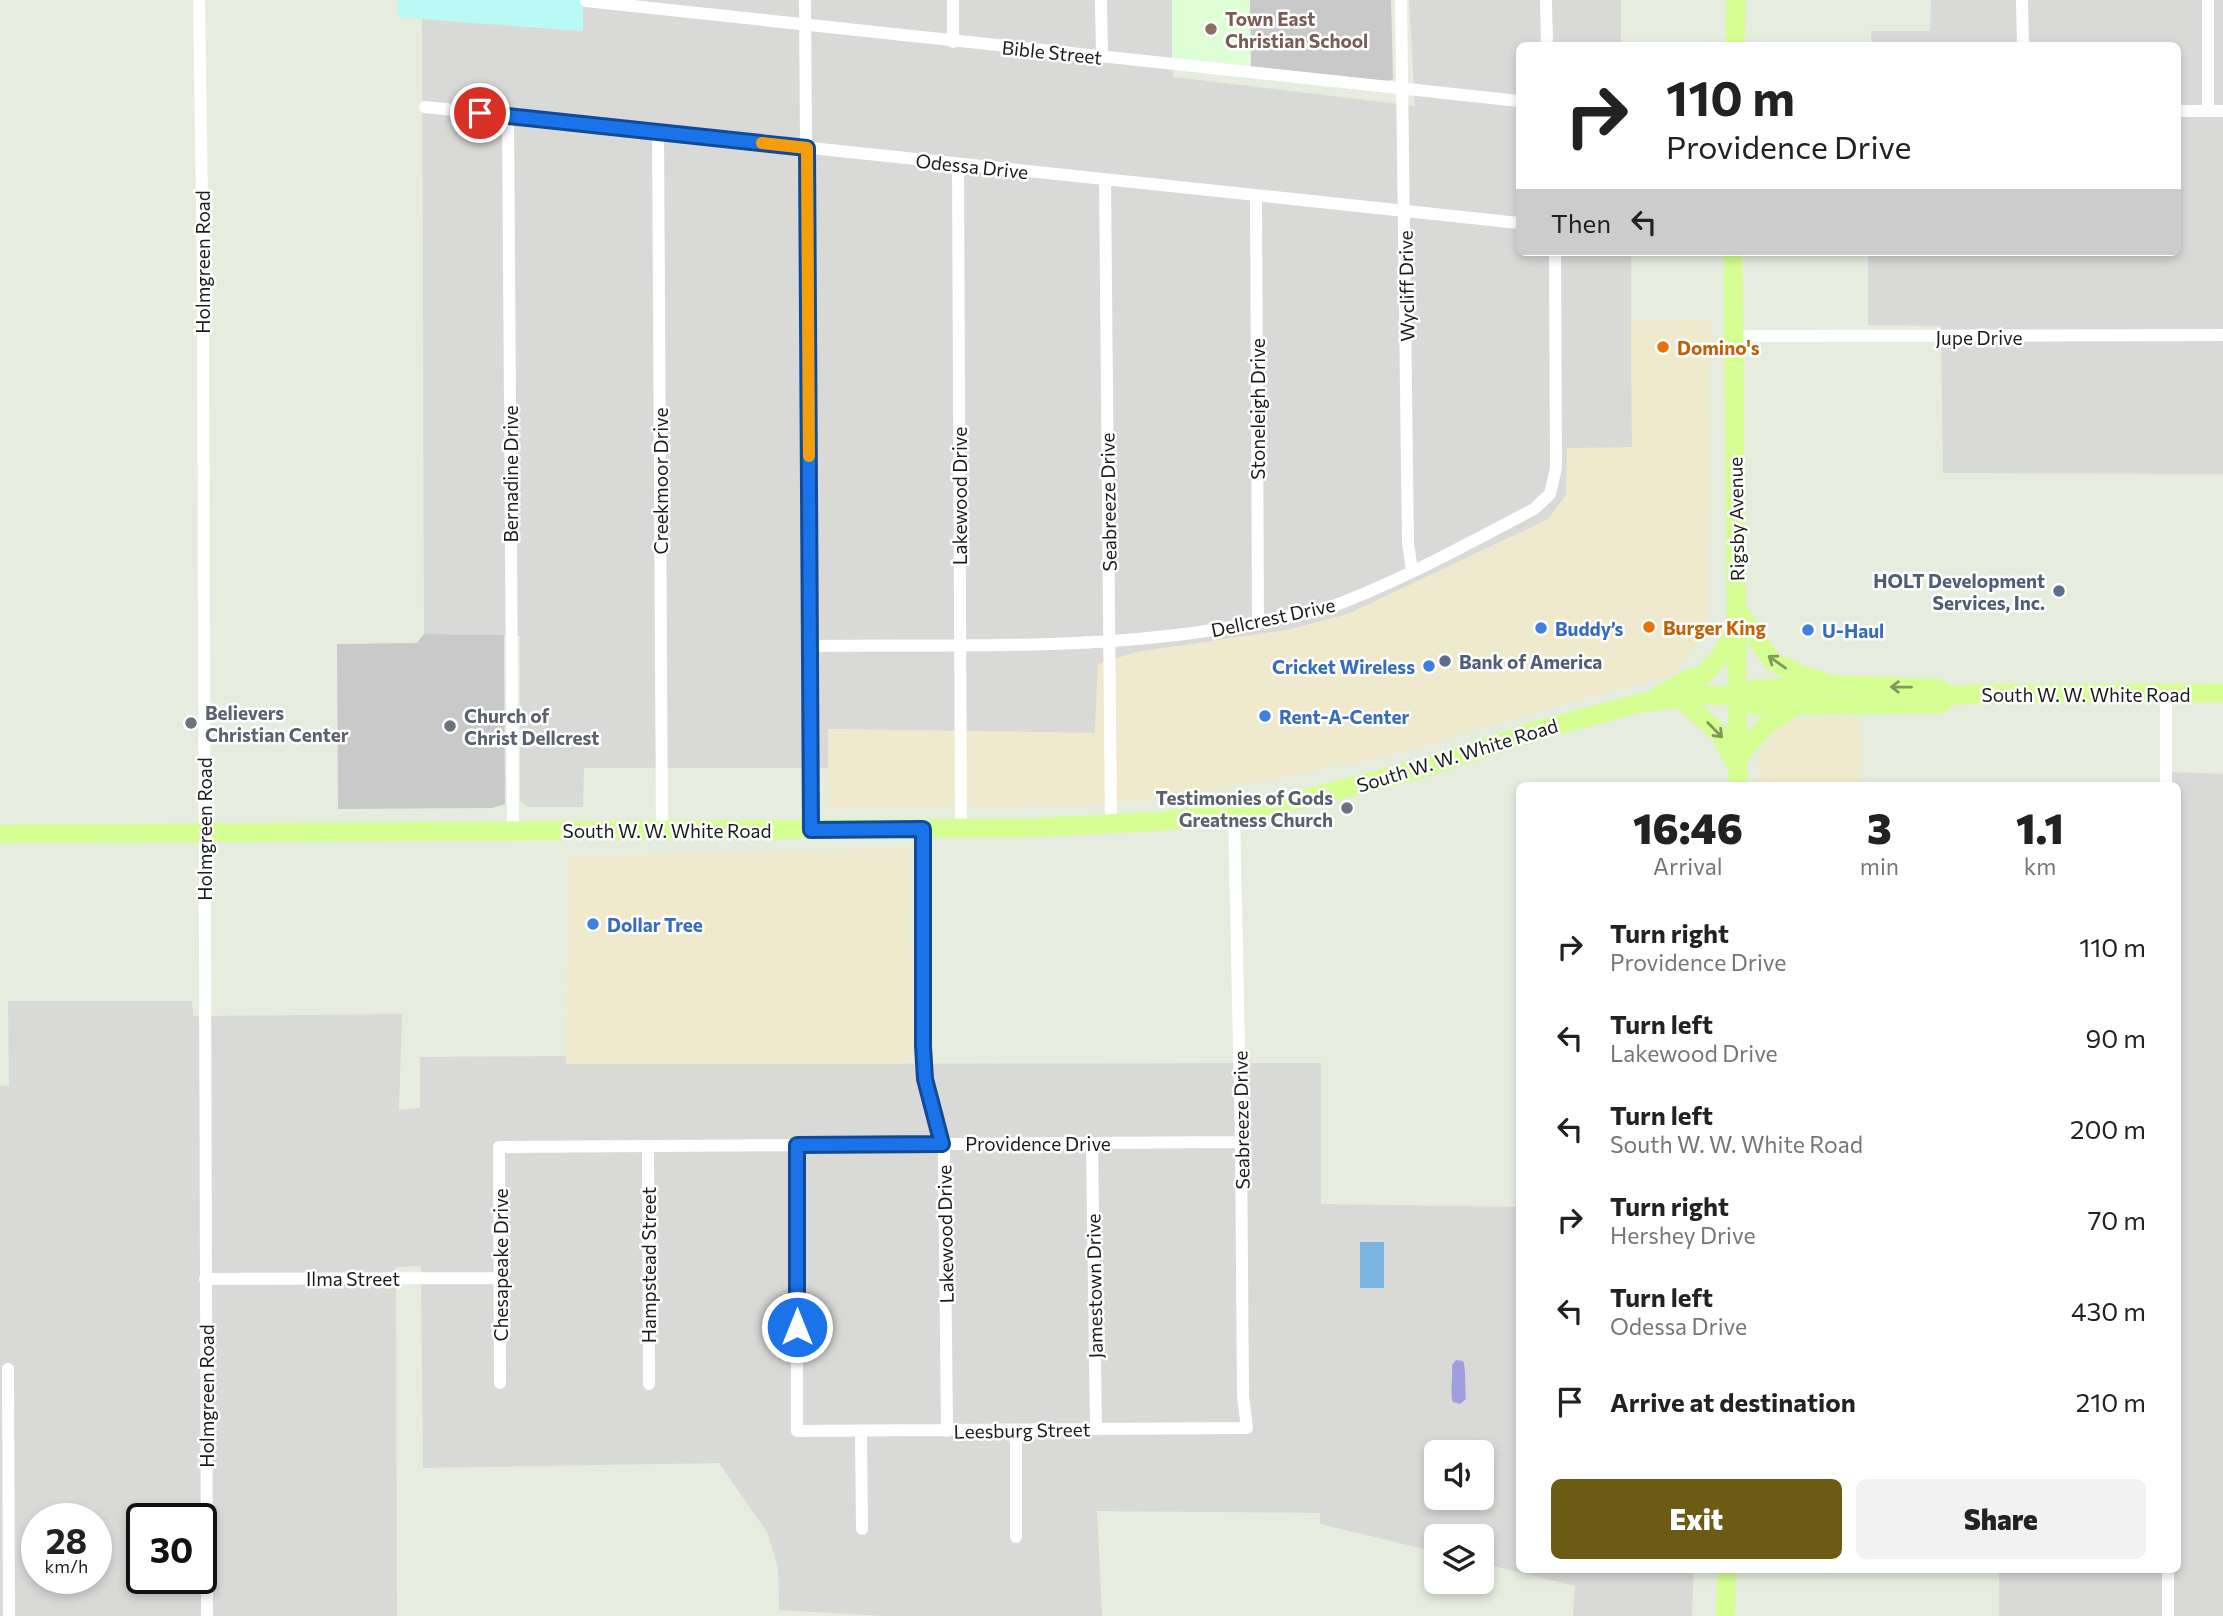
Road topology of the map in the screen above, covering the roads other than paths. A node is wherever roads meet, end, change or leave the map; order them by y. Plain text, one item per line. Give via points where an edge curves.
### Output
1 (199, 0) edge
2 (805, 0) edge
3 (953, 0) edge
4 (1101, 0) edge
5 (1401, 0) edge
6 (1546, 0) edge
7 (1736, 0) edge
8 (2022, 0) edge
9 (2208, 0) edge
10 (586, 1) edge
11 (656, 5) edge
12 (806, 25) junction
13 (953, 42) junction
14 (1547, 42) edge
15 (1735, 42) edge
16 (2023, 42) edge
17 (1102, 57) junction
18 (1404, 89) junction
19 (1516, 101) edge
20 (425, 107) dead end
21 (2181, 111) edge
22 (2208, 111) junction
23 (2223, 111) edge
24 (508, 116) junction
25 (658, 132) junction
26 (807, 148) junction
27 (958, 164) junction
28 (1105, 180) junction
29 (1256, 196) junction
30 (1405, 212) junction
31 (1516, 223) edge
32 (1555, 256) edge
33 (1733, 256) edge
34 (1734, 335) junction
35 (2223, 335) edge
36 (1412, 571) junction
37 (1737, 609) junction
38 (1258, 622) junction
39 (1737, 629) junction
40 (1110, 641) junction
41 (960, 644) junction
42 (810, 646) junction
43 (1827, 693) junction
44 (2166, 693) junction
45 (2223, 693) edge
46 (1739, 695) junction
47 (1949, 696) junction
48 (1680, 698) junction
49 (1648, 702) junction
50 (1796, 706) junction
51 (1738, 771) edge
52 (2166, 782) edge
53 (1234, 812) junction
54 (1111, 824) junction
55 (923, 829) junction
56 (961, 829) junction
57 (662, 830) junction
58 (811, 830) junction
59 (513, 831) junction
60 (204, 833) junction
61 (0, 834) edge
62 (1241, 1142) junction
63 (1092, 1143) junction
64 (942, 1144) junction
65 (797, 1145) junction
66 (648, 1146) junction
67 (499, 1147) joint
68 (500, 1278) junction
69 (205, 1279) junction
70 (8, 1369) dead end
71 (500, 1383) dead end
72 (649, 1384) dead end
73 (4, 1411) edge
74 (1096, 1429) junction
75 (1247, 1429) joint
76 (1016, 1430) junction
77 (862, 1431) junction
78 (947, 1431) junction
79 (862, 1529) dead end
80 (1017, 1537) dead end
81 (1727, 1573) edge
82 (2168, 1573) edge
83 (9, 1616) edge
84 (207, 1616) edge
85 (1725, 1616) edge
86 (2168, 1616) edge

1 - 60 street, Holmgreen Road
2 - 12 street
3 - 13 street
4 - 17 street
5 - 18 street, Wycliff Drive
6 - 14 street
7 - 15 main road
8 - 16 street
9 - 22 street
10 - 11 street, Bible Street
11 - 12 street, Bible Street
12 - 13 street, Bible Street
12 - 26 street
13 - 17 street, Bible Street
17 - 18 street, Bible Street
18 - 19 street, Bible Street
18 - 30 street, Wycliff Drive
20 - 24 street, Odessa Drive
21 - 22 street
22 - 23 street
24 - 25 street, Odessa Drive
24 - 59 street, Bernadine Drive
25 - 26 street, Odessa Drive
25 - 57 street, Creekmoor Drive
26 - 27 street, Odessa Drive
26 - 42 street
27 - 28 street, Odessa Drive
27 - 41 street, Lakewood Drive
28 - 29 street, Odessa Drive
28 - 40 street, Seabreeze Drive
29 - 30 street, Odessa Drive
29 - 38 street, Stoneleigh Drive
30 - 31 street, Odessa Drive
30 - 36 street, Wycliff Drive
32 - 36 street, Dellcrest Drive via 1556,468 1550,494 1534,509
33 - 34 main road, Rigsby Avenue
34 - 35 street, Jupe Drive
34 - 37 main road, Rigsby Avenue
36 - 38 street, Dellcrest Drive via 1328,608
37 - 39 main road, Rigsby Avenue
43 -> 37 main road via 1772,661
38 - 40 street, Dellcrest Drive
39 - 46 main road, Rigsby Avenue
39 - 49 main road via 1703,674
40 - 41 street, Dellcrest Drive
40 - 54 street, Seabreeze Drive
41 - 42 street, Dellcrest Drive
41 - 56 street, Lakewood Drive
42 - 58 street
43 - 46 main road, South W. W. White Road via 1754,688
47 -> 43 main road, South W. W. White Road via 1938,688
43 - 47 main road, South W. W. White Road via 1939,704
43 - 50 main road, South W. W. White Road
44 - 45 main road, South W. W. White Road
44 - 47 main road, South W. W. White Road
44 - 52 street
46 - 48 main road, South W. W. White Road
46 - 50 main road, South W. W. White Road via 1755,706
46 - 51 main road, Rigsby Avenue
48 - 49 main road, South W. W. White Road
48 -> 51 main road via 1720,734
49 - 53 main road, South W. W. White Road via 1552,726 1420,769
50 - 51 main road via 1769,723
53 - 54 main road, South W. W. White Road
53 - 62 street, Seabreeze Drive
54 - 56 main road, South W. W. White Road
55 - 56 main road, South W. W. White Road
55 - 58 main road, South W. W. White Road
55 - 64 street, Lakewood Drive via 923,1046 925,1079
57 - 58 main road, South W. W. White Road
57 - 59 main road, South W. W. White Road
59 - 60 main road, South W. W. White Road
60 - 61 main road, South W. W. White Road
60 - 69 street, Holmgreen Road
62 - 63 street, Providence Drive
62 - 75 street, Seabreeze Drive
63 - 64 street, Providence Drive
63 - 74 street, Jamestown Drive
64 - 65 street, Providence Drive
64 - 78 street, Lakewood Drive
65 - 66 street, Providence Drive
65 - 77 street, Leesburg Street via 797,1431
66 - 67 street, Providence Drive
66 - 72 street, Hampstead Street
67 - 68 street, Chesapeake Drive
68 - 69 street, Ilma Street
68 - 71 street, Chesapeake Drive
69 - 84 street, Holmgreen Road
70 - 73 street
73 - 83 street
74 - 75 street, Leesburg Street
74 - 76 street, Leesburg Street
76 - 78 street, Leesburg Street
76 - 80 street
77 - 78 street, Leesburg Street
77 - 79 street
81 - 85 main road
82 - 86 street

